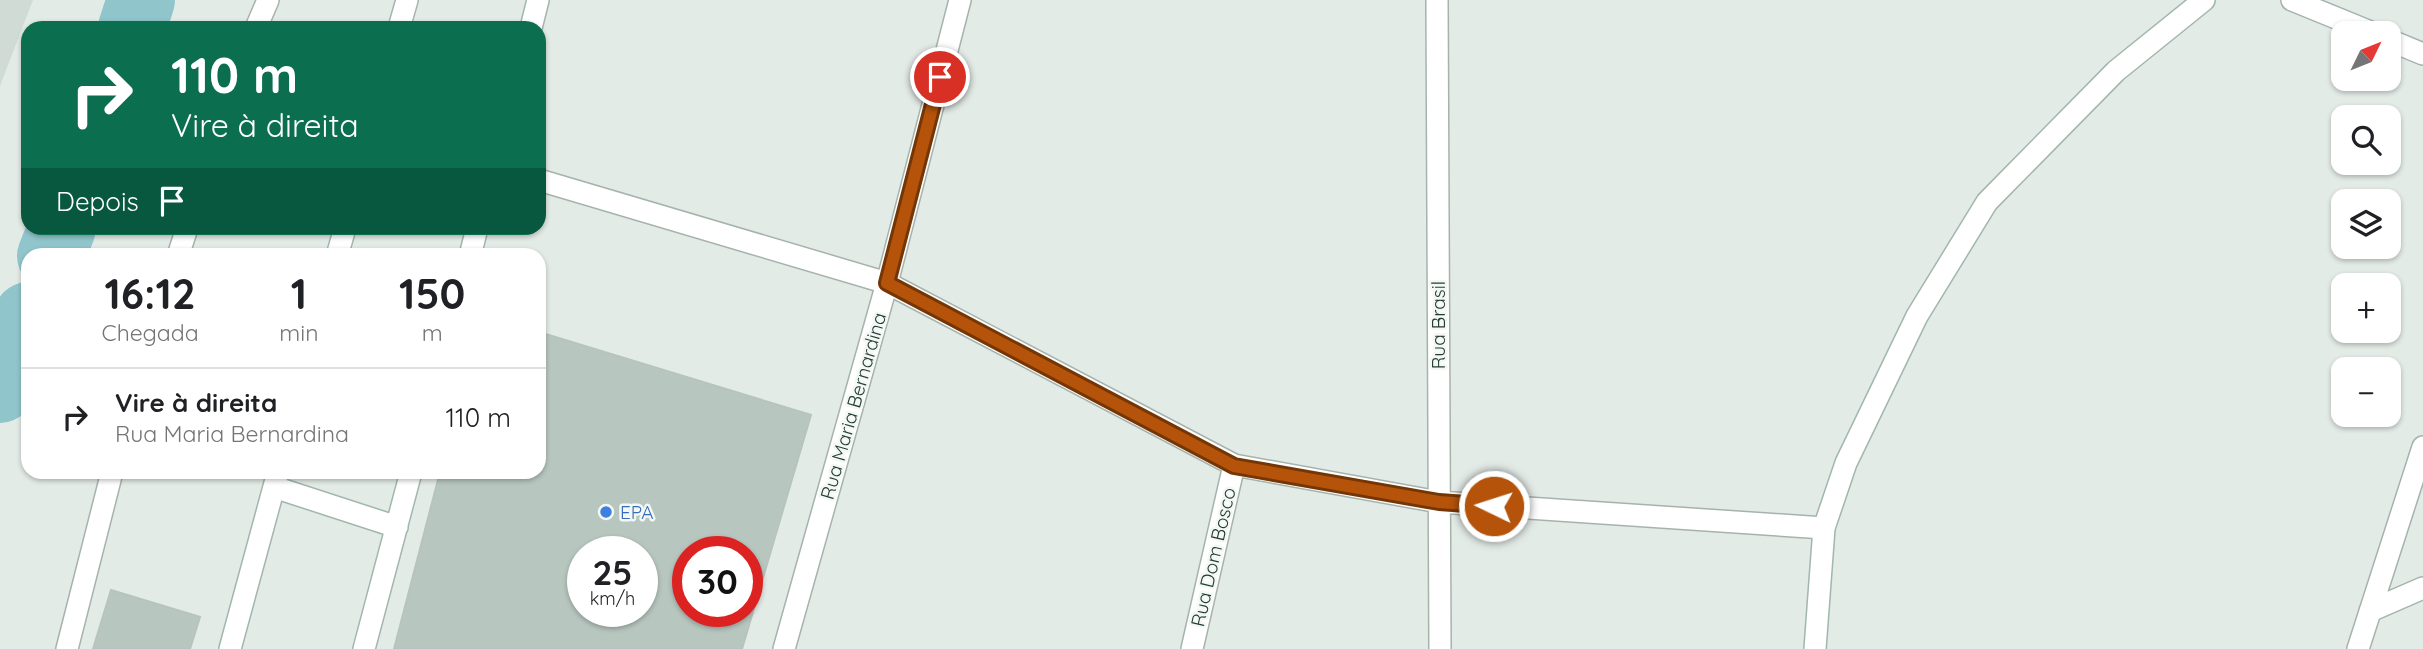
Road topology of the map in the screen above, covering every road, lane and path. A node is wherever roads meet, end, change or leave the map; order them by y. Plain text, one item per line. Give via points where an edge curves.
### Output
1 (268, 0) edge
2 (407, 0) edge
3 (538, 0) edge
4 (960, 0) edge
5 (1437, 0) edge
6 (2204, 0) edge
7 (2292, 0) edge
8 (259, 21) edge
9 (401, 21) edge
10 (533, 21) edge
11 (2344, 21) edge
12 (2401, 45) edge
13 (2423, 54) edge
14 (546, 182) edge
15 (887, 283) junction
16 (2423, 447) edge
17 (1234, 466) junction
18 (110, 479) edge
19 (409, 479) edge
20 (276, 480) edge
21 (1439, 502) junction
22 (397, 527) junction
23 (1824, 528) junction
24 (2423, 588) edge
25 (2370, 611) junction
26 (66, 649) edge
27 (230, 649) edge
28 (364, 649) edge
29 (784, 649) edge
30 (1192, 649) edge
31 (1440, 649) edge
32 (1815, 649) edge
33 (2358, 649) edge

1 - 8 street
2 - 9 street
3 - 10 street
4 - 15 street, Rua Maria Bernardina
5 - 21 street, Rua Brasil
6 - 23 street via 2116,71 1987,202 1917,316 1846,463
7 - 11 street
12 - 13 street
14 - 15 street
15 - 17 street
15 - 29 street, Rua Maria Bernardina
16 - 25 street
17 - 21 street
17 - 30 street, Rua Dom Bosco
18 - 26 street
19 - 22 street
20 - 22 street
20 - 27 street
21 - 23 street
21 - 31 street, Rua Brasil
22 - 28 street
23 - 32 street
24 - 25 street
25 - 33 street

